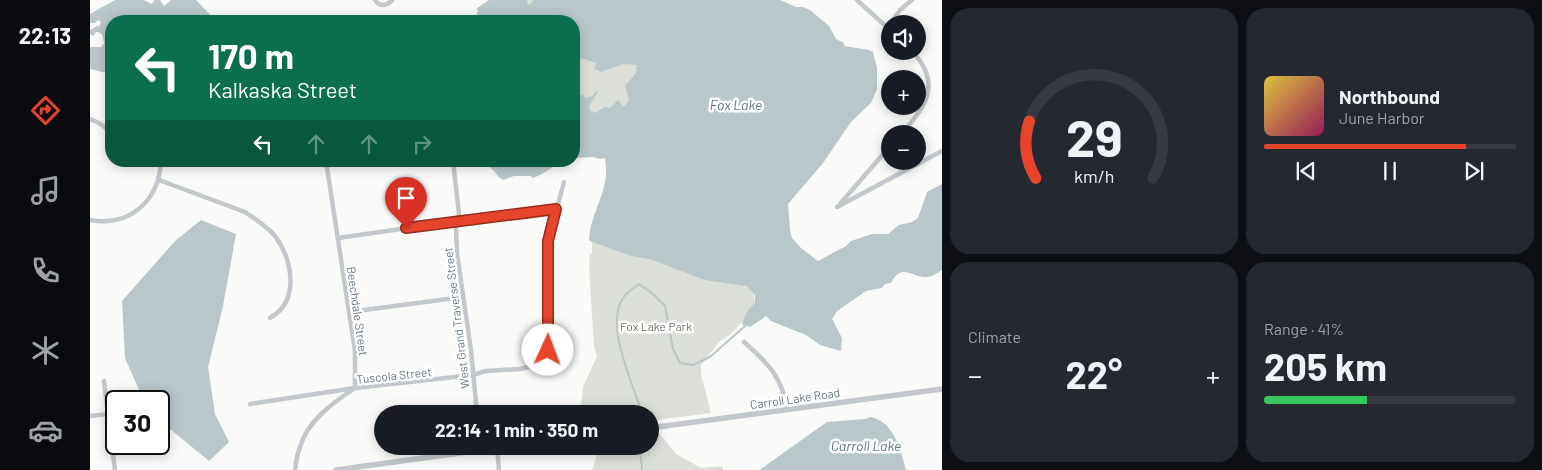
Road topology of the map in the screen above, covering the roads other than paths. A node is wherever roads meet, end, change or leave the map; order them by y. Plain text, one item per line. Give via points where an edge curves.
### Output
1 (375, 0) edge
2 (392, 0) edge
3 (857, 0) edge
4 (912, 0) edge
5 (897, 15) edge
6 (881, 22) edge
7 (920, 60) edge
8 (90, 120) edge
9 (910, 125) edge
10 (105, 128) edge
11 (942, 151) edge
12 (881, 156) edge
13 (926, 160) edge
14 (160, 167) edge
15 (327, 167) edge
16 (454, 167) edge
17 (906, 170) edge
18 (159, 180) junction
19 (564, 182) dead end
20 (556, 209) junction
21 (90, 220) edge
22 (457, 221) junction
23 (338, 238) junction
24 (463, 297) junction
25 (349, 312) junction
26 (270, 318) dead end
27 (744, 342) dead end
28 (473, 375) junction
29 (104, 381) dead end
30 (355, 388) junction
31 (942, 389) edge
32 (105, 390) edge
33 (250, 404) dead end
34 (476, 405) edge
35 (787, 409) junction
36 (105, 414) edge
37 (90, 416) edge
38 (659, 427) edge
39 (113, 455) edge
40 (435, 455) edge
41 (498, 455) edge
42 (115, 470) edge
43 (294, 470) edge
44 (336, 470) edge
45 (499, 470) edge

1 - 2 street via 381,5
3 - 6 street
4 - 5 street
7 - 9 street via 928,70 930,86 926,105
8 - 10 street
11 - 13 street
12 - 17 street via 837,207
14 - 18 street
15 - 23 street, Beechdale Street
16 - 22 street, West Grand Traverse Street
18 - 21 street via 153,194 137,211 116,221
18 - 26 street via 245,212 275,236 286,260 291,286 285,304
19 - 20 street
20 - 22 street
20 - 28 street, Tuscola Street via 548,241 548,350 539,364 520,369 486,370
22 - 23 street
22 - 24 street, West Grand Traverse Street via 457,254
23 - 25 street, Beechdale Street
24 - 25 street
24 - 28 street, West Grand Traverse Street
25 - 30 street, Beechdale Street via 356,351
27 - 35 street via 772,368 784,390
28 - 30 street, Tuscola Street
28 - 34 street, West Grand Traverse Street
29 - 32 street
30 - 33 street, Tuscola Street
30 - 43 street via 315,421 300,446
31 - 35 street, Carroll Lake Road
35 - 38 street, Carroll Lake Road
36 - 37 street
39 - 42 street
40 - 44 street
41 - 45 street

